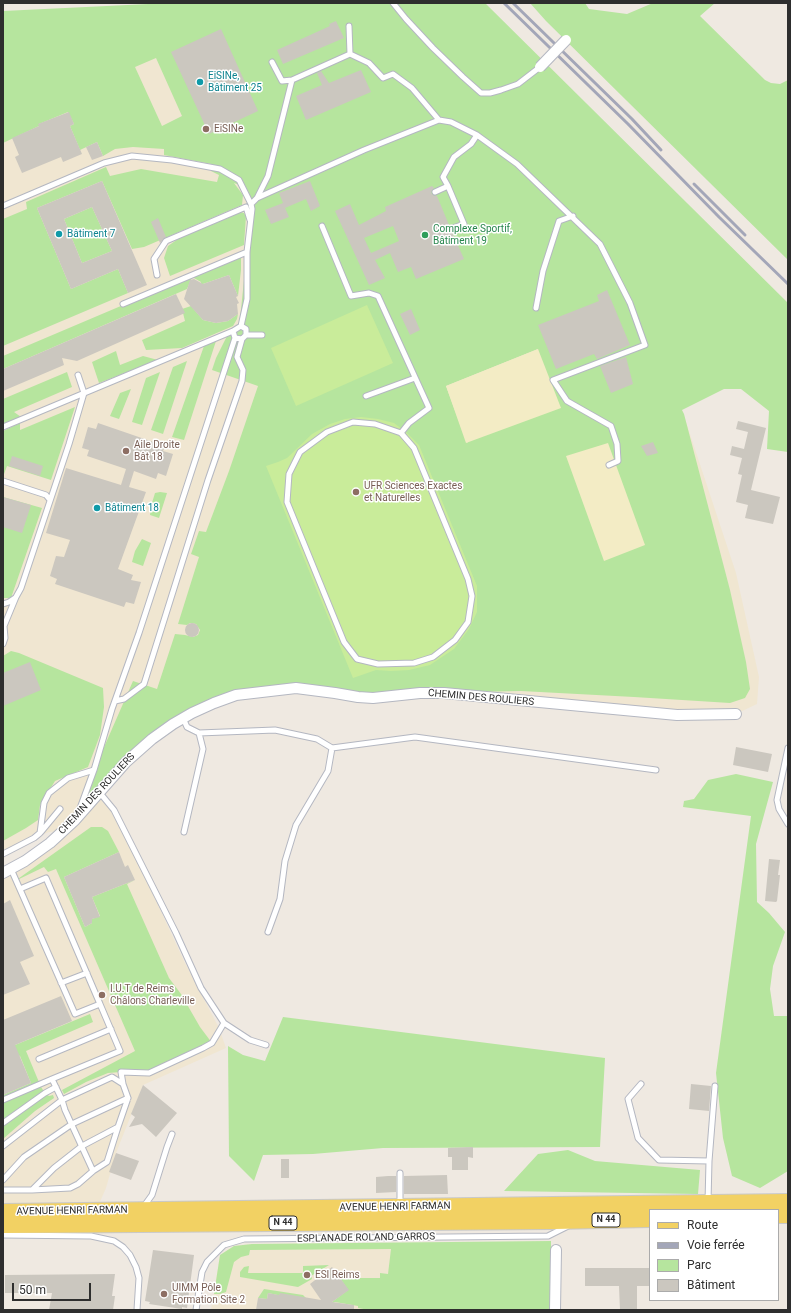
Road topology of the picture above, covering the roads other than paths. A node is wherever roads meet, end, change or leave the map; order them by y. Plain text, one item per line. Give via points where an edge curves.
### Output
1 (393, 3) edge
2 (349, 26) dead end
3 (566, 40) dead end
4 (350, 54) junction
5 (272, 62) dead end
6 (540, 67) joint
7 (292, 80) junction
8 (439, 120) junction
9 (477, 134) junction
10 (448, 186) junction
11 (435, 192) dead end
12 (257, 198) junction
13 (251, 204) junction
14 (3, 206) edge
15 (572, 216) junction
16 (250, 221) junction
17 (322, 226) dead end
18 (450, 229) dead end
19 (247, 252) junction
20 (156, 275) dead end
21 (123, 304) dead end
22 (536, 308) dead end
23 (240, 326) junction
24 (233, 331) junction
25 (262, 335) dead end
26 (244, 337) junction
27 (235, 338) junction
28 (78, 375) dead end
29 (415, 378) junction
30 (84, 393) junction
31 (366, 396) dead end
32 (3, 427) edge
33 (401, 433) junction
34 (609, 465) dead end
35 (3, 481) edge
36 (50, 500) junction
37 (16, 597) junction
38 (3, 604) edge
39 (3, 644) edge
40 (115, 701) junction
41 (736, 714) dead end
42 (183, 718) junction
43 (199, 733) junction
44 (332, 748) junction
45 (788, 748) edge
46 (94, 770) junction
47 (656, 770) dead end
48 (100, 793) junction
49 (60, 809) dead end
50 (75, 820) junction
51 (788, 824) edge
52 (184, 832) dead end
53 (40, 833) junction
54 (3, 854) edge
55 (7, 871) edge
56 (20, 889) junction
57 (268, 932) dead end
58 (87, 973) junction
59 (61, 983) junction
60 (100, 1004) junction
61 (224, 1024) junction
62 (111, 1029) junction
63 (266, 1045) dead end
64 (39, 1059) dead end
65 (52, 1079) junction
66 (123, 1084) junction
67 (641, 1084) dead end
68 (715, 1086) dead end
69 (56, 1087) junction
70 (128, 1098) junction
71 (3, 1100) edge
72 (62, 1100) junction
73 (3, 1123) edge
74 (72, 1124) junction
75 (118, 1127) junction
76 (172, 1134) dead end
77 (3, 1146) edge
78 (82, 1146) junction
79 (709, 1161) junction
80 (93, 1171) junction
81 (400, 1173) dead end
82 (3, 1180) edge
83 (3, 1190) edge
84 (32, 1190) junction
85 (788, 1202) edge
86 (708, 1203) junction
87 (400, 1206) junction
88 (141, 1210) junction
89 (3, 1212) edge
90 (649, 1219) edge
91 (580, 1220) junction
92 (3, 1225) edge
93 (3, 1235) edge
94 (556, 1250) dead end
95 (137, 1310) edge
96 (196, 1310) edge
97 (555, 1310) edge

1 - 6 lane via 433,48 481,92 490,93 514,86
2 - 4 lane
3 - 6 street, bridge
4 - 7 lane
4 - 8 lane via 369,63 383,78 393,74 412,88
5 - 7 lane via 282,81
7 - 12 lane via 268,176
8 - 9 lane via 451,122
8 - 12 lane
9 - 10 lane via 471,144 454,157 443,177
9 - 15 lane via 517,164
10 - 11 lane
10 - 18 lane via 464,224
12 - 13 lane
13 - 14 lane via 239,180 220,169 132,156 104,163
13 - 16 lane
15 - 22 lane via 559,221 543,271
15 - 34 lane via 600,244 630,303 645,345 553,380 567,401 611,426 617,444 618,461
16 - 19 lane
16 - 20 lane via 246,207 166,241 154,259
17 - 29 lane via 351,296 369,293 378,296
19 - 21 lane
19 - 23 lane via 247,299
23 - 24 lane
23 - 26 lane via 246,329
24 - 27 lane
24 - 30 lane
25 - 26 lane
26 - 27 lane
26 - 40 lane via 237,357 243,370 242,381 144,684 124,699
27 - 40 lane
28 - 30 lane
29 - 31 lane
29 - 33 lane via 429,408 409,423
30 - 32 lane
30 - 36 lane
33 - 33 lane via 375,424 346,424 327,432 300,452 289,474 287,502 344,642 357,659 378,664 414,663 433,657 455,640 468,622 472,596 468,579 414,448
35 - 36 lane via 46,494
36 - 37 lane
37 - 38 lane
37 - 39 lane via 4,626
40 - 46 lane
41 - 42 street, CHEMIN DES ROULIERS via 677,715 444,693 358,698 296,688 236,695
42 - 43 lane via 187,727
42 - 48 street, CHEMIN DES ROULIERS via 138,751
43 - 44 lane via 275,730 317,739
43 - 52 lane via 203,749
44 - 47 lane via 415,737
44 - 57 lane via 328,771 296,825 285,861 280,899
45 - 51 lane via 777,800
46 - 50 lane
46 - 53 lane via 68,778 49,793 44,803
48 - 50 street, CHEMIN DES ROULIERS
48 - 61 lane via 114,810 201,988
49 - 53 lane
50 - 55 street, CHEMIN DES ROULIERS via 38,853
53 - 54 lane
55 - 56 lane
56 - 58 lane via 46,878
56 - 59 lane
58 - 59 lane
58 - 60 lane
59 - 60 lane via 75,1014
60 - 62 lane
61 - 63 lane via 250,1040
61 - 66 lane via 212,1043 203,1048 149,1073 121,1072
62 - 64 lane
62 - 65 lane via 120,1050
65 - 69 lane
65 - 71 lane
66 - 70 lane
66 - 72 lane via 112,1077
67 - 79 lane via 628,1099 638,1138 659,1160
68 - 79 lane
69 - 72 lane
69 - 73 lane
70 - 74 lane
70 - 75 lane
72 - 74 lane
72 - 77 lane
74 - 78 lane
74 - 82 lane via 24,1157
75 - 78 lane
75 - 80 lane via 107,1162
76 - 88 lane via 152,1195
78 - 80 lane
78 - 84 lane
79 - 86 lane
80 - 84 lane via 70,1188
81 - 87 lane
83 - 84 lane
85 - 86 main road, AVENUE HENRI FARMAN / N 44
86 - 87 main road, AVENUE HENRI FARMAN / N 44
87 - 88 main road, AVENUE HENRI FARMAN / N 44
88 - 89 main road, AVENUE HENRI FARMAN / N 44
90 - 91 main road, AVENUE HENRI FARMAN / N 44
91 - 92 main road, AVENUE HENRI FARMAN / N 44
91 - 96 lane, ESPLANADE ROLAND GARROS via 548,1236 244,1239 224,1245 207,1262 202,1272
93 - 95 lane via 91,1236 114,1241 130,1255 136,1267 139,1278
94 - 97 street

